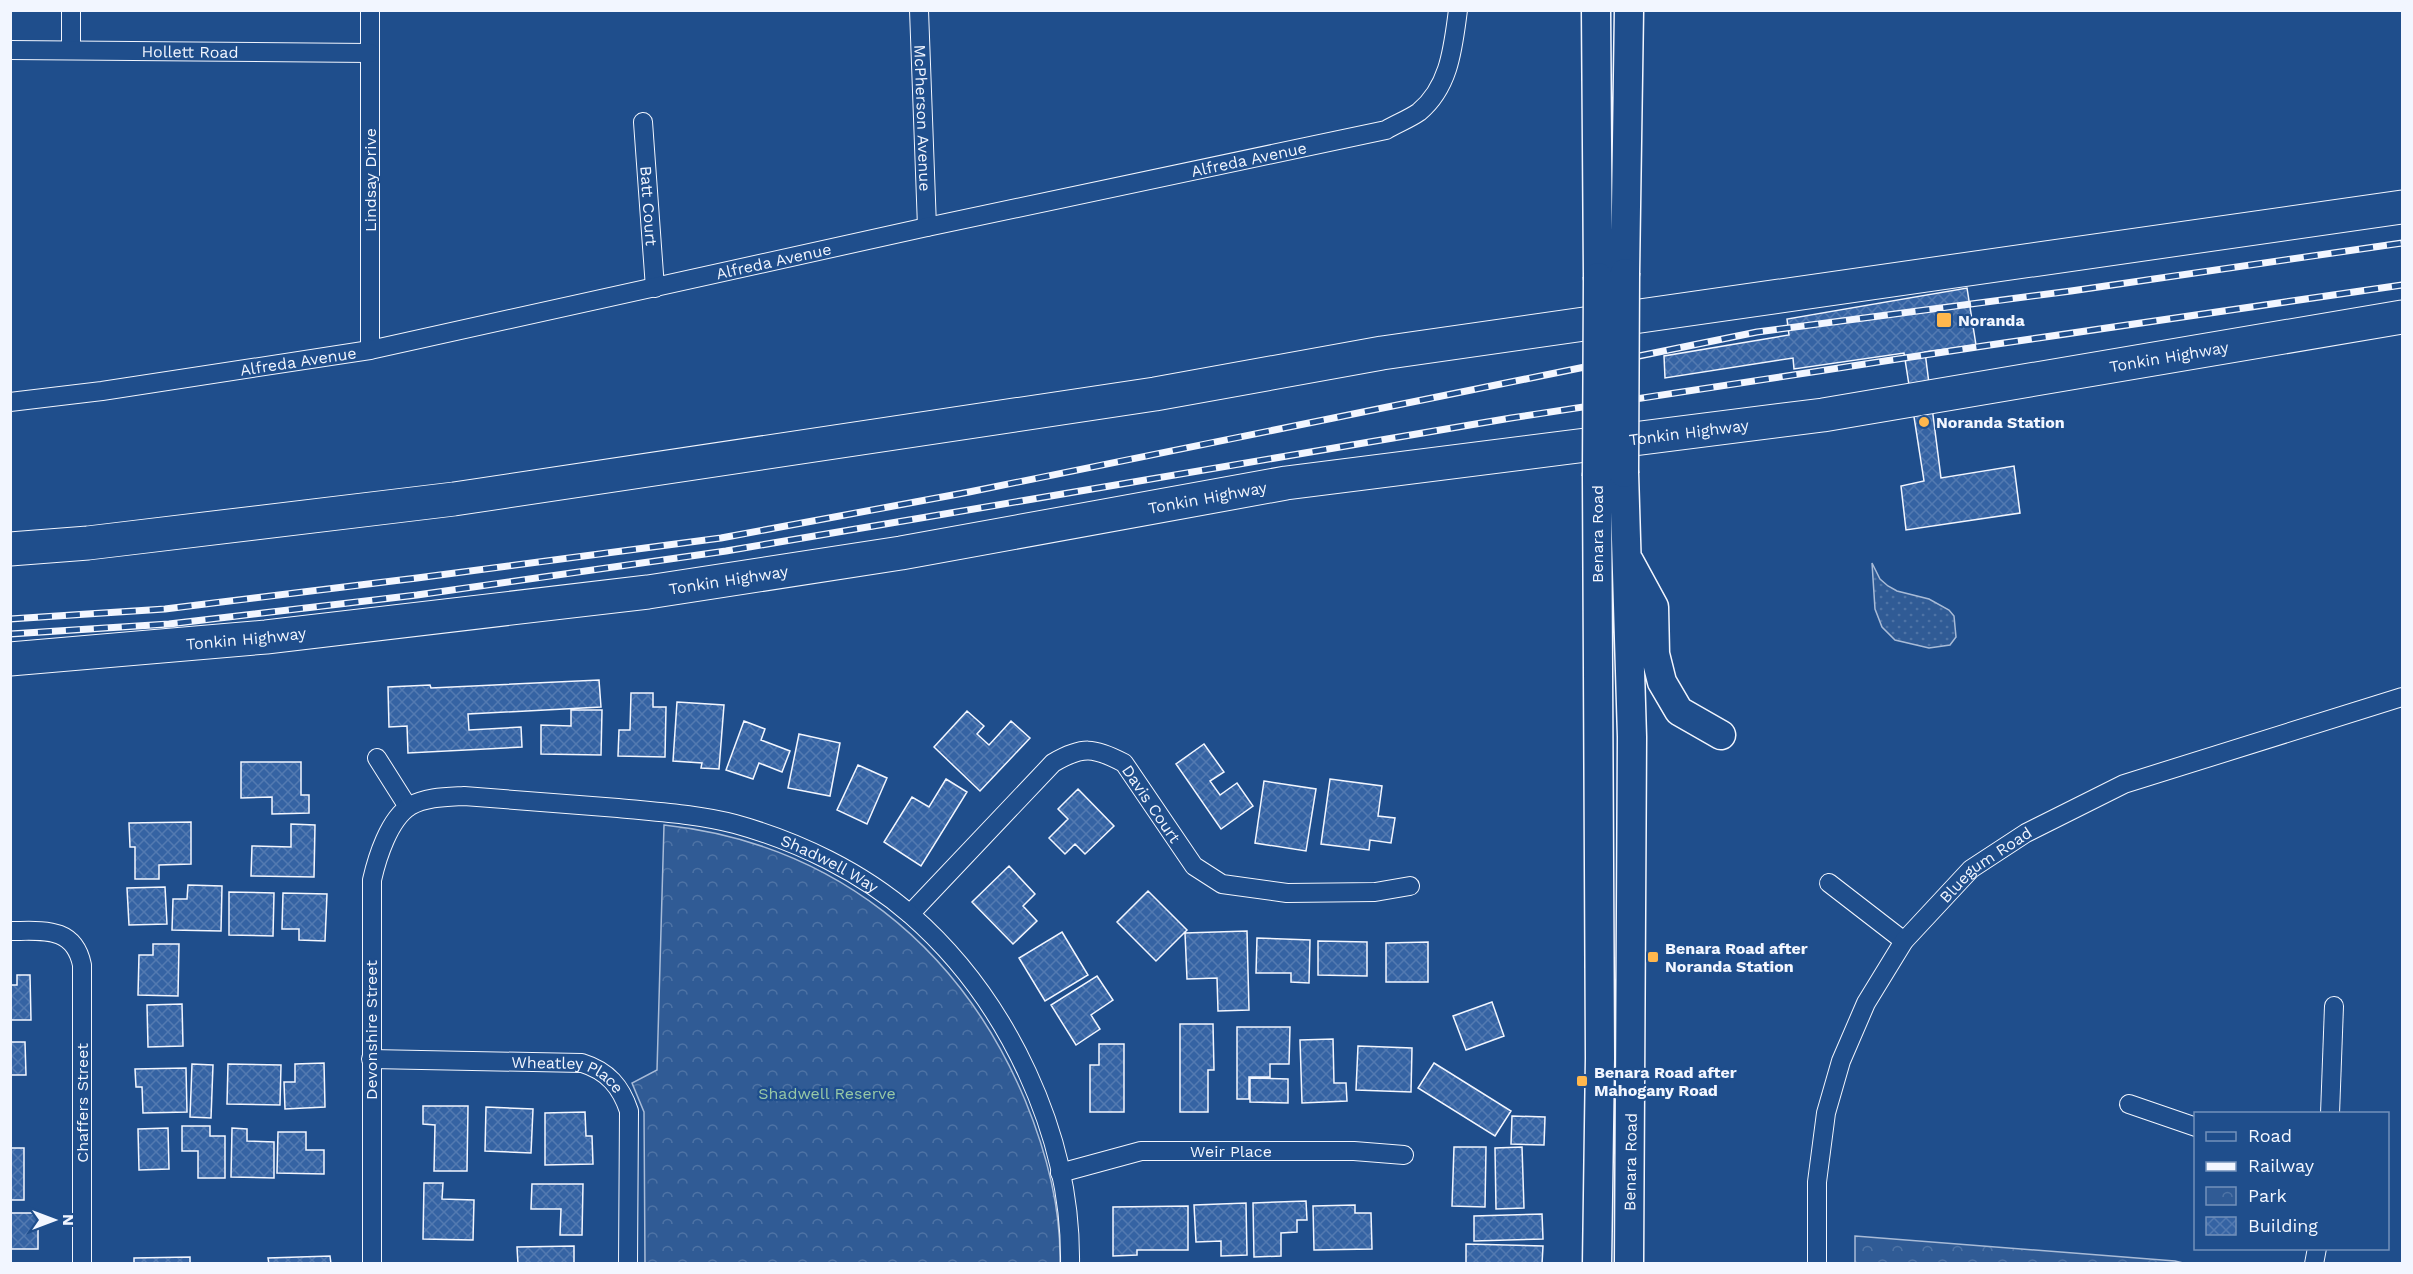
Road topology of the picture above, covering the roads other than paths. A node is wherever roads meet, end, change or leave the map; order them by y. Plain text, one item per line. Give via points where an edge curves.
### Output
1 (71, 10) edge
2 (370, 10) edge
3 (919, 10) edge
4 (1458, 10) edge
5 (1596, 10) edge
6 (1629, 10) edge
7 (10, 50) edge
8 (71, 50) junction
9 (370, 53) junction
10 (643, 123) dead end
11 (2403, 207) edge
12 (927, 227) junction
13 (1612, 275) junction
14 (655, 288) junction
15 (2403, 317) edge
16 (370, 350) junction
17 (10, 402) edge
18 (1610, 475) junction
19 (10, 549) edge
20 (1627, 557) junction
21 (10, 658) edge
22 (2403, 697) edge
23 (1721, 735) dead end
24 (1632, 738) junction
25 (377, 758) dead end
26 (408, 807) junction
27 (1829, 883) dead end
28 (1410, 886) dead end
29 (910, 914) junction
30 (10, 931) edge
31 (1904, 941) junction
32 (2334, 1005) dead end
33 (1600, 1058) junction
34 (371, 1059) junction
35 (2129, 1104) dead end
36 (2330, 1112) edge
37 (1630, 1122) junction
38 (2194, 1126) edge
39 (1404, 1155) dead end
40 (1060, 1173) junction
41 (1598, 1252) edge
42 (82, 1263) edge
43 (372, 1263) edge
44 (628, 1263) edge
45 (1070, 1263) edge
46 (1629, 1263) edge
47 (1817, 1263) edge

1 - 8 street
2 - 9 street, Lindsay Drive
3 - 12 street, McPherson Avenue
4 - 12 street, Alfreda Avenue via 1451,62 1441,86 1419,112 1386,130
5 - 13 main road, Benara Road
6 - 13 main road, Benara Road
7 - 8 street, Hollett Road
8 - 9 street, Hollett Road
9 - 16 street, Lindsay Drive
10 - 14 street, Batt Court
11 - 19 highway via 1394,351 1155,394 454,499
12 - 14 street, Alfreda Avenue
13 - 18 main road, Benara Road, bridge
14 - 16 street, Alfreda Avenue
15 - 21 highway, Tonkin Highway via 1823,415 1286,483 924,549 648,592 301,633
16 - 17 street, Alfreda Avenue
18 - 20 main road, Benara Road
18 - 33 main road, Benara Road
20 - 23 main road via 1654,607 1655,654 1662,682 1678,711
20 - 24 main road, Benara Road
22 - 31 street, Bluegum Road via 2124,784 2026,833 1971,869
24 - 33 main road, Benara Road via 1613,753 1614,997
24 - 37 main road, Benara Road
25 - 26 street
26 - 29 street, Shadwell Way via 433,798 464,796 663,812 734,824 815,854
26 - 34 street, Devonshire Street via 384,843 372,880
27 - 31 street
28 - 29 street, Davis Court via 1375,892 1287,892 1222,884 1194,866 1124,763 1092,750 1072,752 1053,763
29 - 40 street, Shadwell Way via 934,936 976,987 1009,1037 1039,1103
30 - 42 street, Chaffers Street via 56,933 75,945 82,965
31 - 47 street, Bluegum Road via 1866,1003 1840,1061 1826,1113 1817,1182
32 - 36 street
33 - 41 main road, Benara Road
34 - 43 street, Devonshire Street
34 - 44 street, Wheatley Place via 582,1063 599,1068 623,1094 629,1111
35 - 38 street
37 - 41 main road via 1623,1111 1615,1119 1611,1196
37 - 46 main road, Benara Road
39 - 40 street, Weir Place via 1354,1151 1141,1151
40 - 45 street, Shadwell Way

